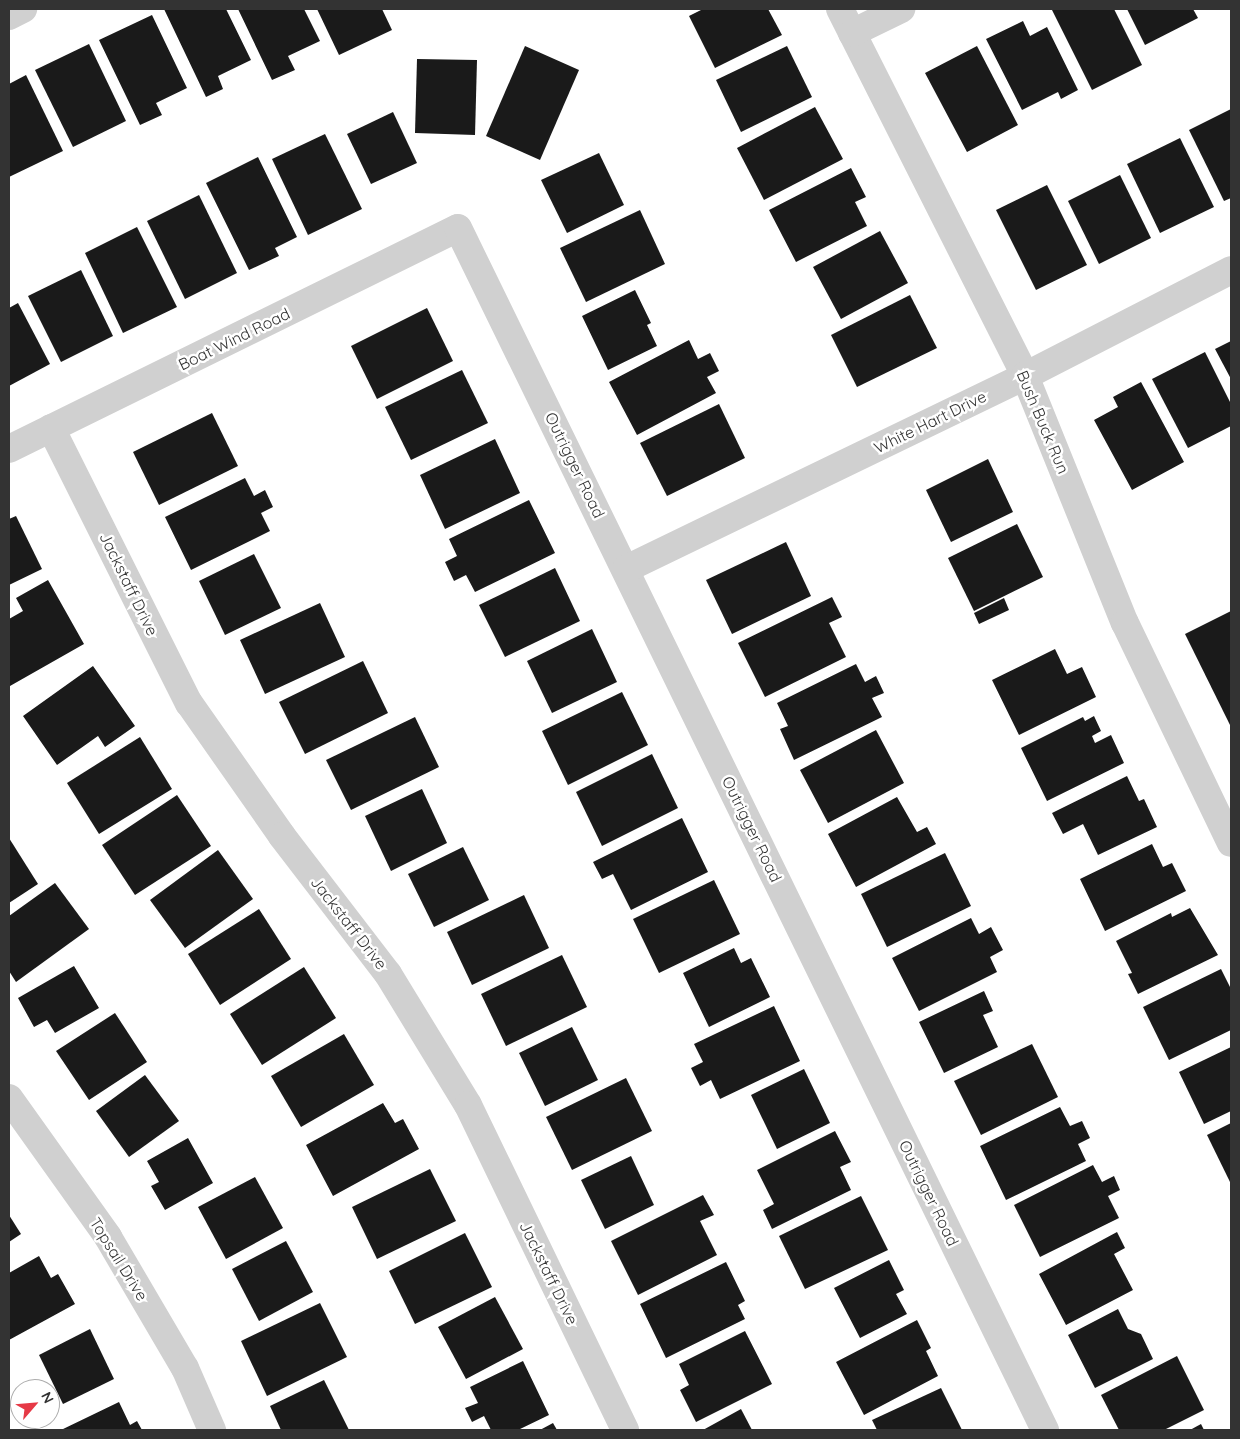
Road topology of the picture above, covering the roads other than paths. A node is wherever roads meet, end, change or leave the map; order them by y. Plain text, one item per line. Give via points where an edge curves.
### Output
1 (23, 9) edge
2 (840, 9) edge
3 (901, 9) edge
4 (9, 16) edge
5 (852, 33) junction
6 (458, 228) joint
7 (1231, 270) edge
8 (1024, 376) junction
9 (51, 428) junction
10 (9, 449) edge
11 (626, 569) junction
12 (1222, 798) edge
13 (1231, 843) edge
14 (9, 1098) edge
15 (212, 1430) edge
16 (625, 1430) edge
17 (1045, 1430) edge

1 - 4 street
2 - 5 street, Bush Buck Run
3 - 5 street
5 - 8 street, Bush Buck Run
6 - 9 street, Boat Wind Road
6 - 11 street, Outrigger Road
7 - 8 street, White Hart Drive
8 - 11 street, White Hart Drive
8 - 12 street, Bush Buck Run via 1125,623
9 - 10 street, Boat Wind Road
9 - 16 street, Jackstaff Drive via 188,703 282,836 388,974 468,1105
11 - 17 street, Outrigger Road
12 - 13 street, Bush Buck Run
14 - 15 street, Topsail Drive via 108,1237 185,1368

